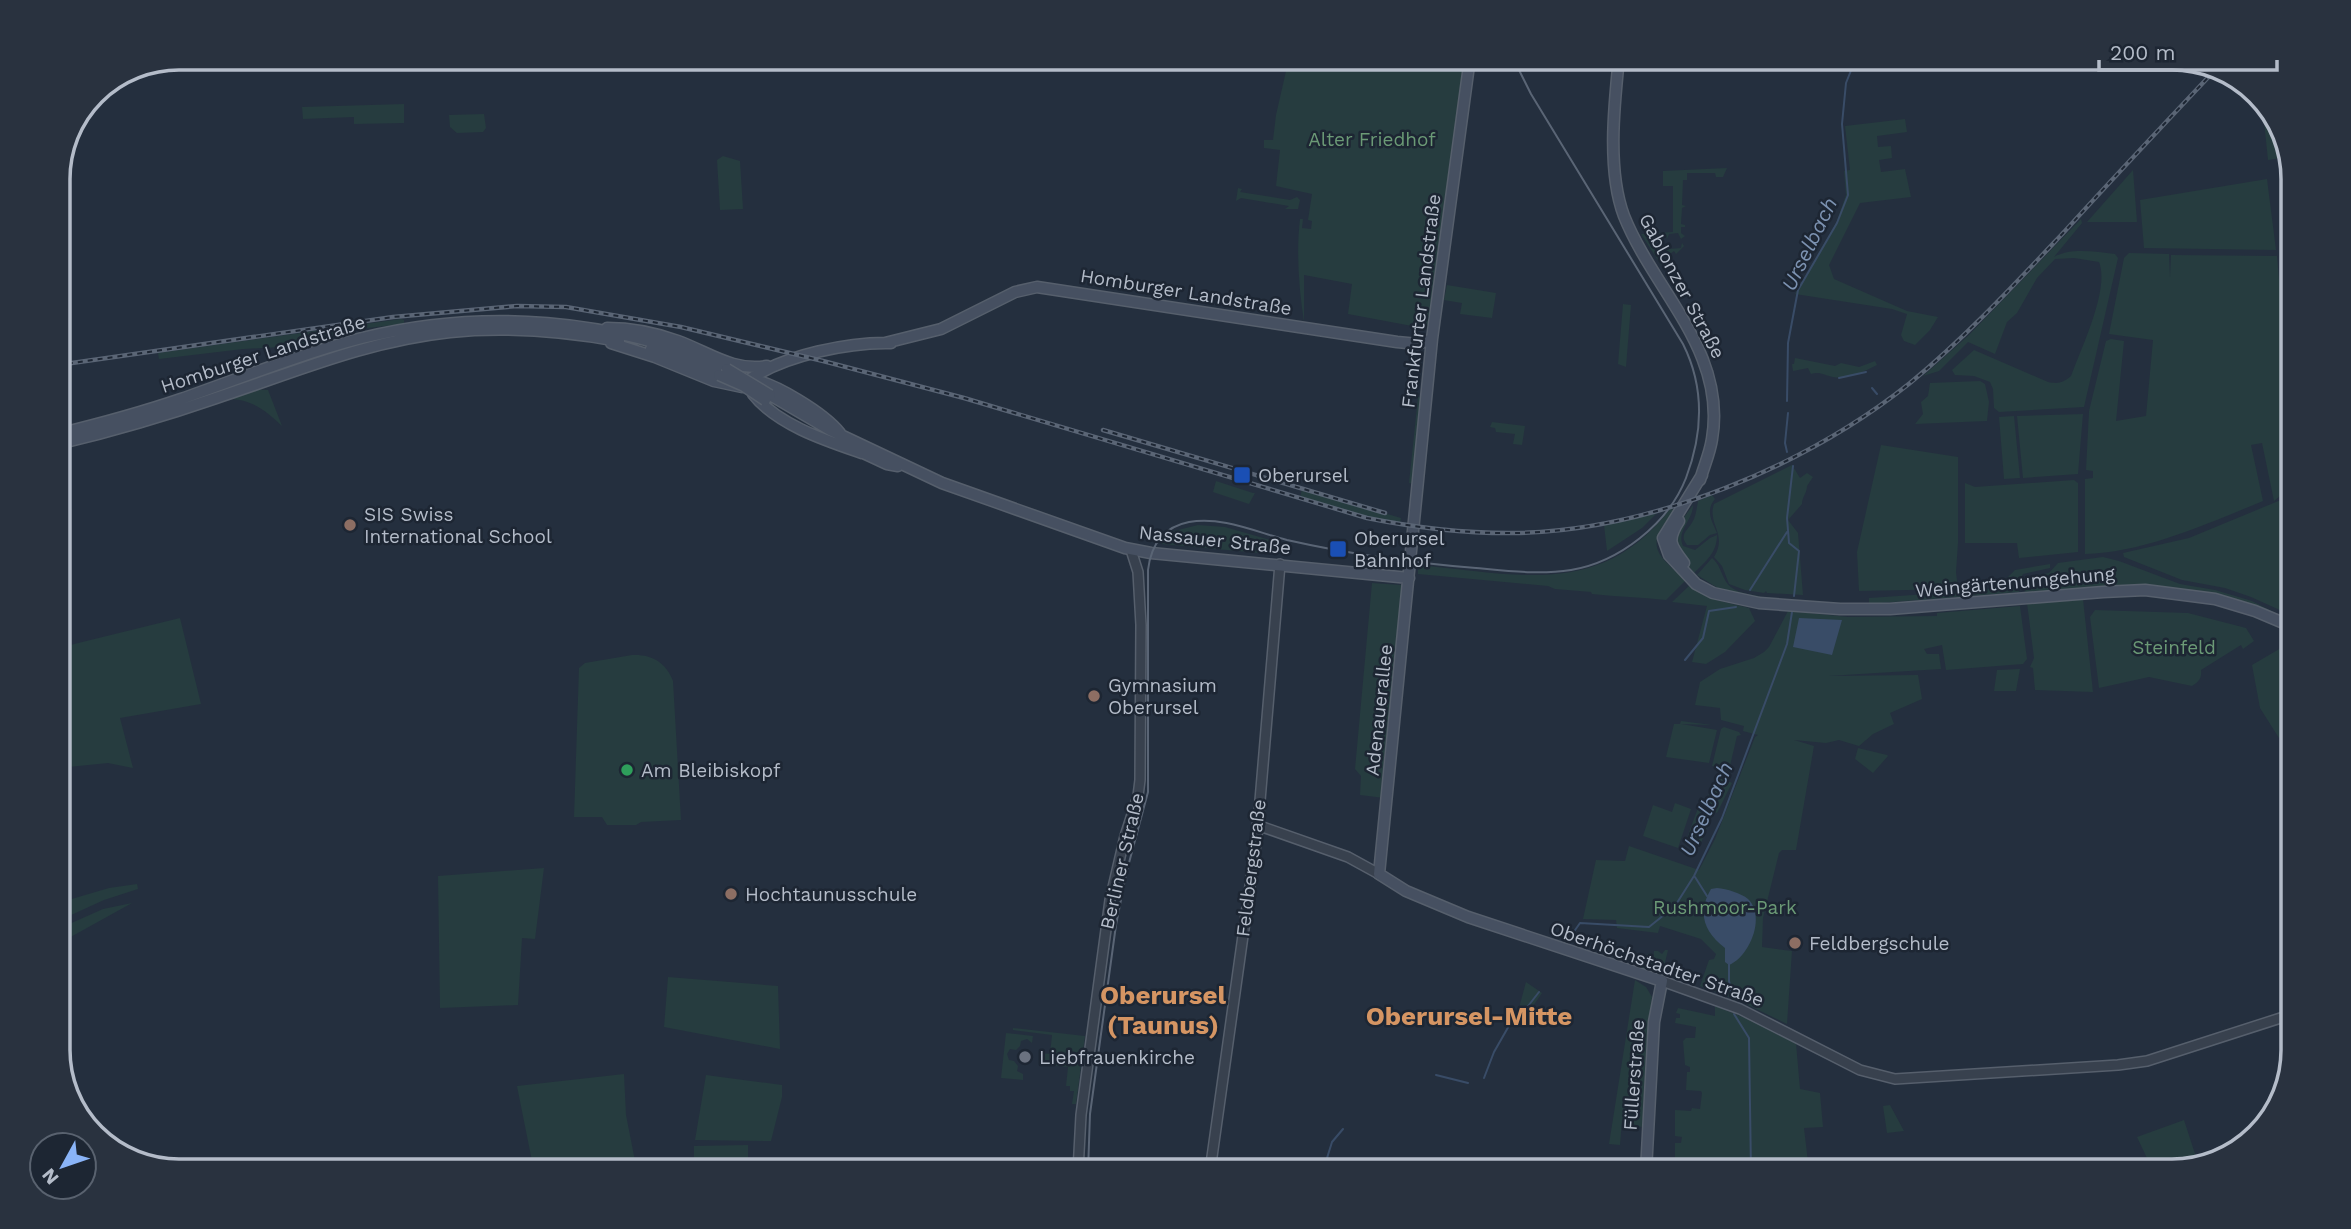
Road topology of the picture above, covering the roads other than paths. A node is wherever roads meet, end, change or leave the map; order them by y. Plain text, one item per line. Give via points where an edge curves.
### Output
1 (1467, 70) edge
2 (1618, 70) edge
3 (588, 331) junction
4 (1432, 340) junction
5 (787, 362) junction
6 (740, 367) junction
7 (774, 371) junction
8 (723, 372) joint
9 (753, 382) junction
10 (771, 395) junction
11 (1714, 406) joint
12 (70, 431) edge
13 (70, 441) edge
14 (862, 453) junction
15 (906, 468) junction
16 (1412, 549) joint
17 (1132, 550) junction
18 (1280, 564) junction
19 (1409, 578) junction
20 (2281, 623) edge
21 (1257, 825) junction
22 (1379, 874) junction
23 (1662, 981) junction
24 (2281, 1018) edge
25 (1079, 1159) edge
26 (1212, 1159) edge
27 (1647, 1159) edge

1 - 4 main road, Frankfurter Landstraße
2 - 11 main road, Gablonzer Straße via 1614,144 1619,198 1635,238 1699,348
3 - 6 main road via 624,328 663,336
3 - 8 main road, Homburger Landstraße via 673,347
3 - 9 main road via 714,381 735,387
3 - 12 main road, Homburger Landstraße via 525,321 490,321 366,337
3 - 13 main road, Homburger Landstraße via 491,329 412,337 331,357 163,415
4 - 5 main road, Homburger Landstraße via 1418,344 1384,340 1037,287 1022,290 930,338 843,346
4 - 16 main road, Frankfurter Landstraße
5 - 6 main road
5 - 7 main road
5 - 9 main road, Homburger Landstraße
6 - 9 main road
7 - 9 main road
7 - 10 main road
8 - 10 main road, Nassauer Straße, bridge
9 - 10 main road
9 - 14 main road via 759,401 809,434
10 - 14 main road, Nassauer Straße
10 - 15 main road, Nassauer Straße
11 - 20 main road, Weingärtenumgehung via 1713,437 1702,475 1664,533 1663,545 1696,584 1713,593 1794,606 1890,609 2159,591 2228,603
14 - 15 main road, Nassauer Straße
15 - 17 main road, Nassauer Straße
16 - 19 main road, Adenauerallee
17 - 18 main road, Nassauer Straße
17 - 25 street, Berliner Straße via 1141,625 1140,780 1105,930
18 - 19 main road, Nassauer Straße
18 - 21 street, Feldbergstraße
19 - 22 main road, Adenauerallee
21 - 22 street
21 - 26 street, Feldbergstraße
22 - 23 main road, Oberhöchstadter Straße via 1406,891 1468,917
23 - 24 street, Oberhöchstadter Straße via 1750,1013 1860,1070 1895,1079 2147,1061
23 - 27 main road, Füllerstraße via 1654,1022

